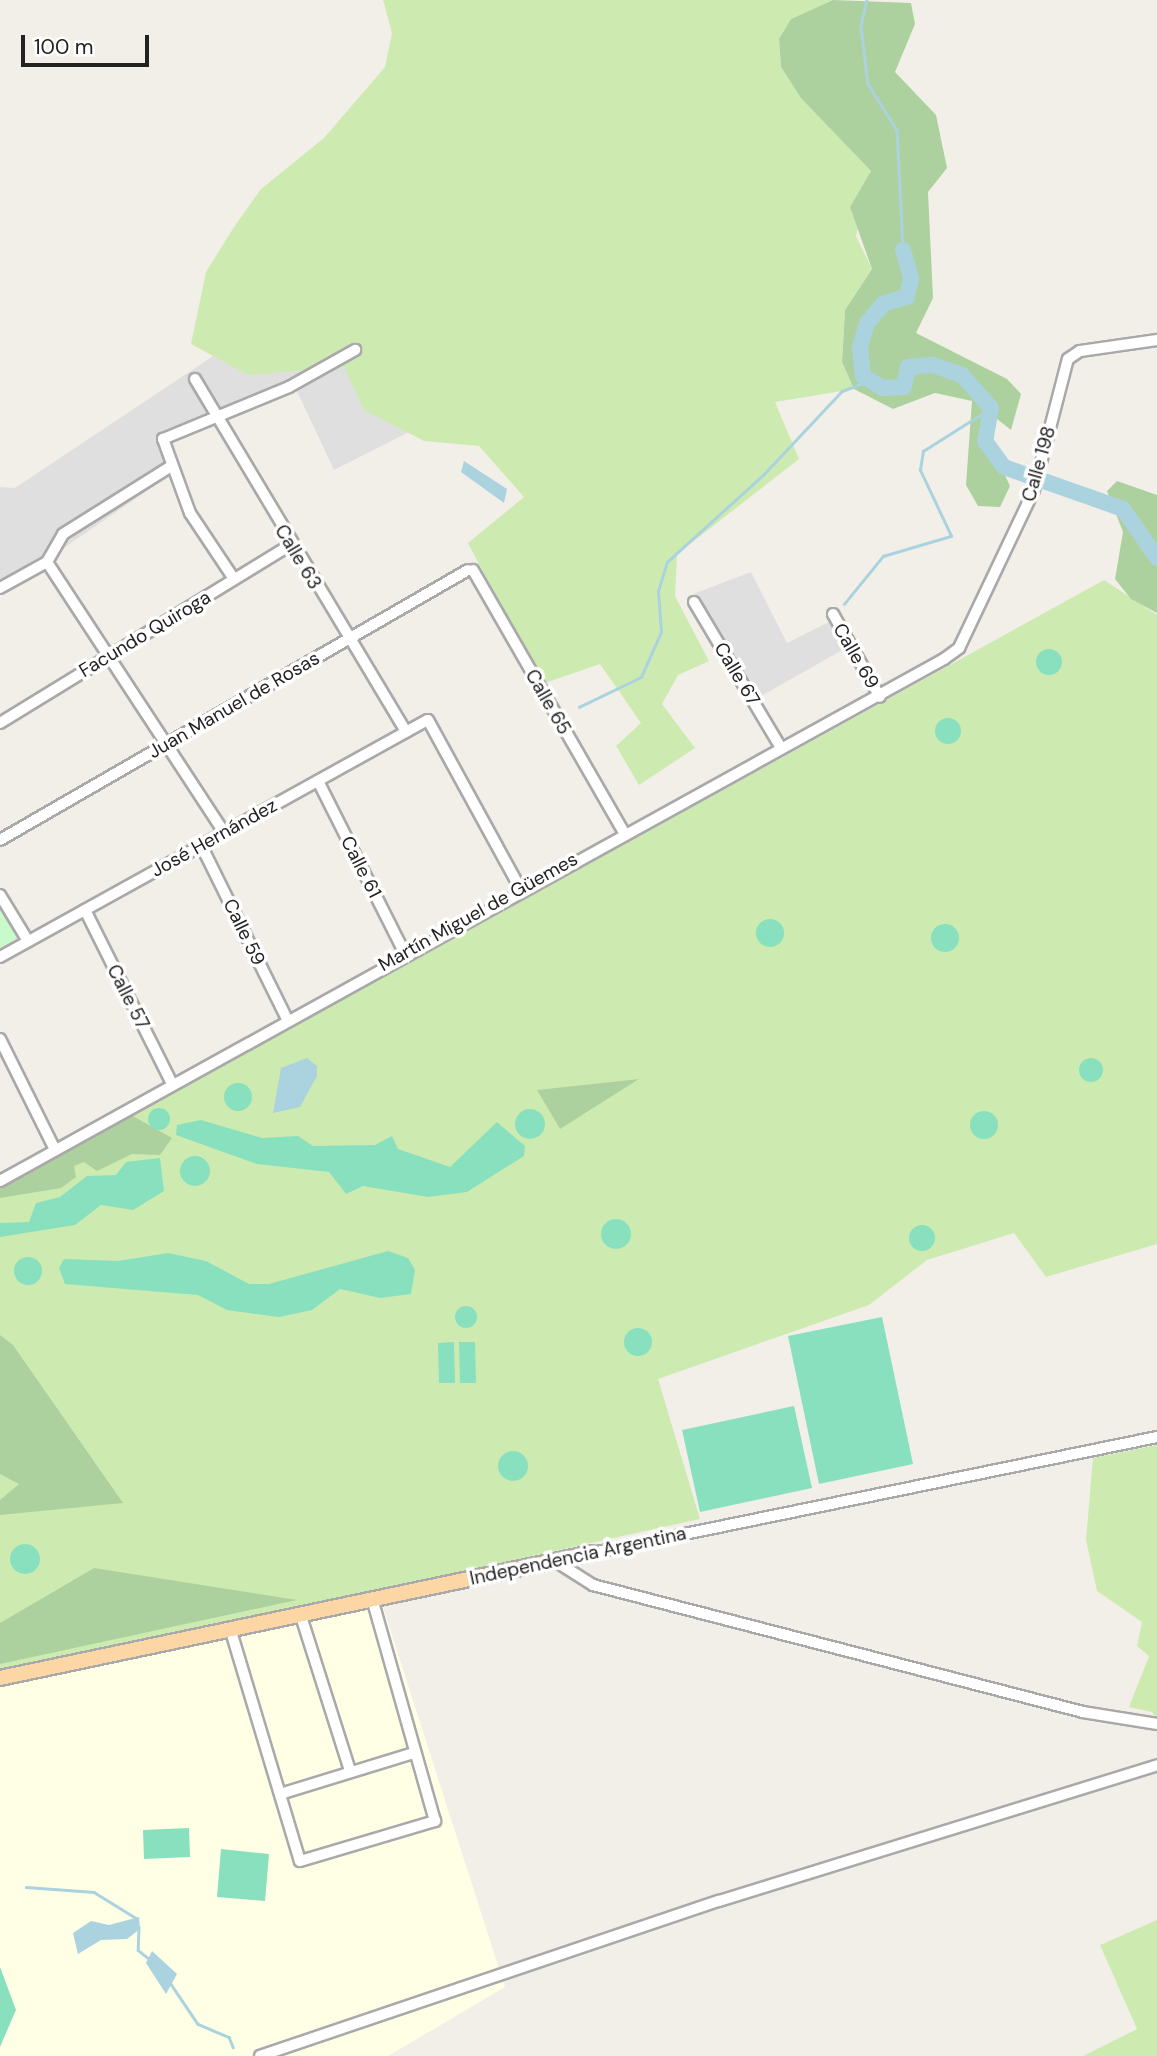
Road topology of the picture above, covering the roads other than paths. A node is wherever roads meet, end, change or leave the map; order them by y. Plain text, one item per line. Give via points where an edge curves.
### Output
1 (1157, 340) edge
2 (355, 350) dead end
3 (195, 379) dead end
4 (218, 418) junction
5 (170, 467) junction
6 (290, 545) junction
7 (47, 562) junction
8 (471, 570) joint
9 (234, 579) junction
10 (0, 588) edge
11 (694, 602) dead end
12 (833, 614) dead end
13 (348, 639) junction
14 (959, 648) joint
15 (108, 657) junction
16 (880, 697) junction
17 (0, 723) edge
18 (406, 732) junction
19 (167, 743) junction
20 (780, 747) junction
21 (318, 781) junction
22 (224, 833) junction
23 (624, 833) junction
24 (0, 840) edge
25 (201, 845) junction
26 (520, 888) junction
27 (0, 895) edge
28 (85, 910) junction
29 (28, 941) junction
30 (404, 952) junction
31 (0, 957) edge
32 (287, 1019) junction
33 (0, 1039) edge
34 (172, 1084) junction
35 (55, 1150) junction
36 (0, 1181) edge
37 (1157, 1437) edge
38 (592, 1553) joint
39 (555, 1561) junction
40 (372, 1599) junction
41 (300, 1613) junction
42 (230, 1628) junction
43 (0, 1678) edge
44 (1157, 1724) edge
45 (413, 1753) junction
46 (1157, 1765) edge
47 (350, 1771) junction
48 (279, 1794) junction
49 (260, 2056) edge

1 - 14 street, Calle 198 via 1080,351 1068,359 1034,490
2 - 4 street
3 - 4 street, Calle 63
4 - 5 street via 163,439
4 - 6 street, Calle 63
5 - 7 street via 63,534
5 - 9 street via 190,513
6 - 9 street, Facundo Quiroga
6 - 13 street, Calle 63
7 - 10 street
7 - 15 street
8 - 13 street, Juan Manuel de Rosas
8 - 23 street, Calle 65
9 - 15 street, Facundo Quiroga
11 - 20 street, Calle 67
12 - 16 street, Calle 69
13 - 18 street, Calle 63
13 - 19 street, Juan Manuel de Rosas
14 - 16 street, Martín Miguel de Güemes
15 - 17 street, Facundo Quiroga
15 - 19 street
16 - 20 street, Martín Miguel de Güemes
18 - 21 street, José Hernández
18 - 26 street, José Hernández via 428,720
19 - 22 street
19 - 24 street, Juan Manuel de Rosas
20 - 23 street, Martín Miguel de Güemes
21 - 22 street, José Hernández
21 - 30 street, Calle 61
22 - 25 street, José Hernández
23 - 26 street, Martín Miguel de Güemes
25 - 28 street, José Hernández
25 - 32 street, Calle 59
26 - 30 street, Martín Miguel de Güemes
27 - 29 street
28 - 29 street, José Hernández
28 - 34 street, Calle 57
29 - 31 street, José Hernández
30 - 32 street, Martín Miguel de Güemes
32 - 34 street, Martín Miguel de Güemes
33 - 35 street
34 - 35 street, Martín Miguel de Güemes
35 - 36 street, Martín Miguel de Güemes
37 - 38 street, Independencia Argentina
38 - 39 main road, Independencia Argentina
39 - 40 main road, Independencia Argentina
39 - 44 street via 593,1585 1083,1712
40 - 41 main road, Independencia Argentina
40 - 45 street
41 - 42 main road, Independencia Argentina
41 - 47 street
42 - 43 main road, Independencia Argentina
42 - 48 street
45 - 47 street
45 - 48 street via 435,1821 300,1861
46 - 49 street via 693,1909
47 - 48 street

